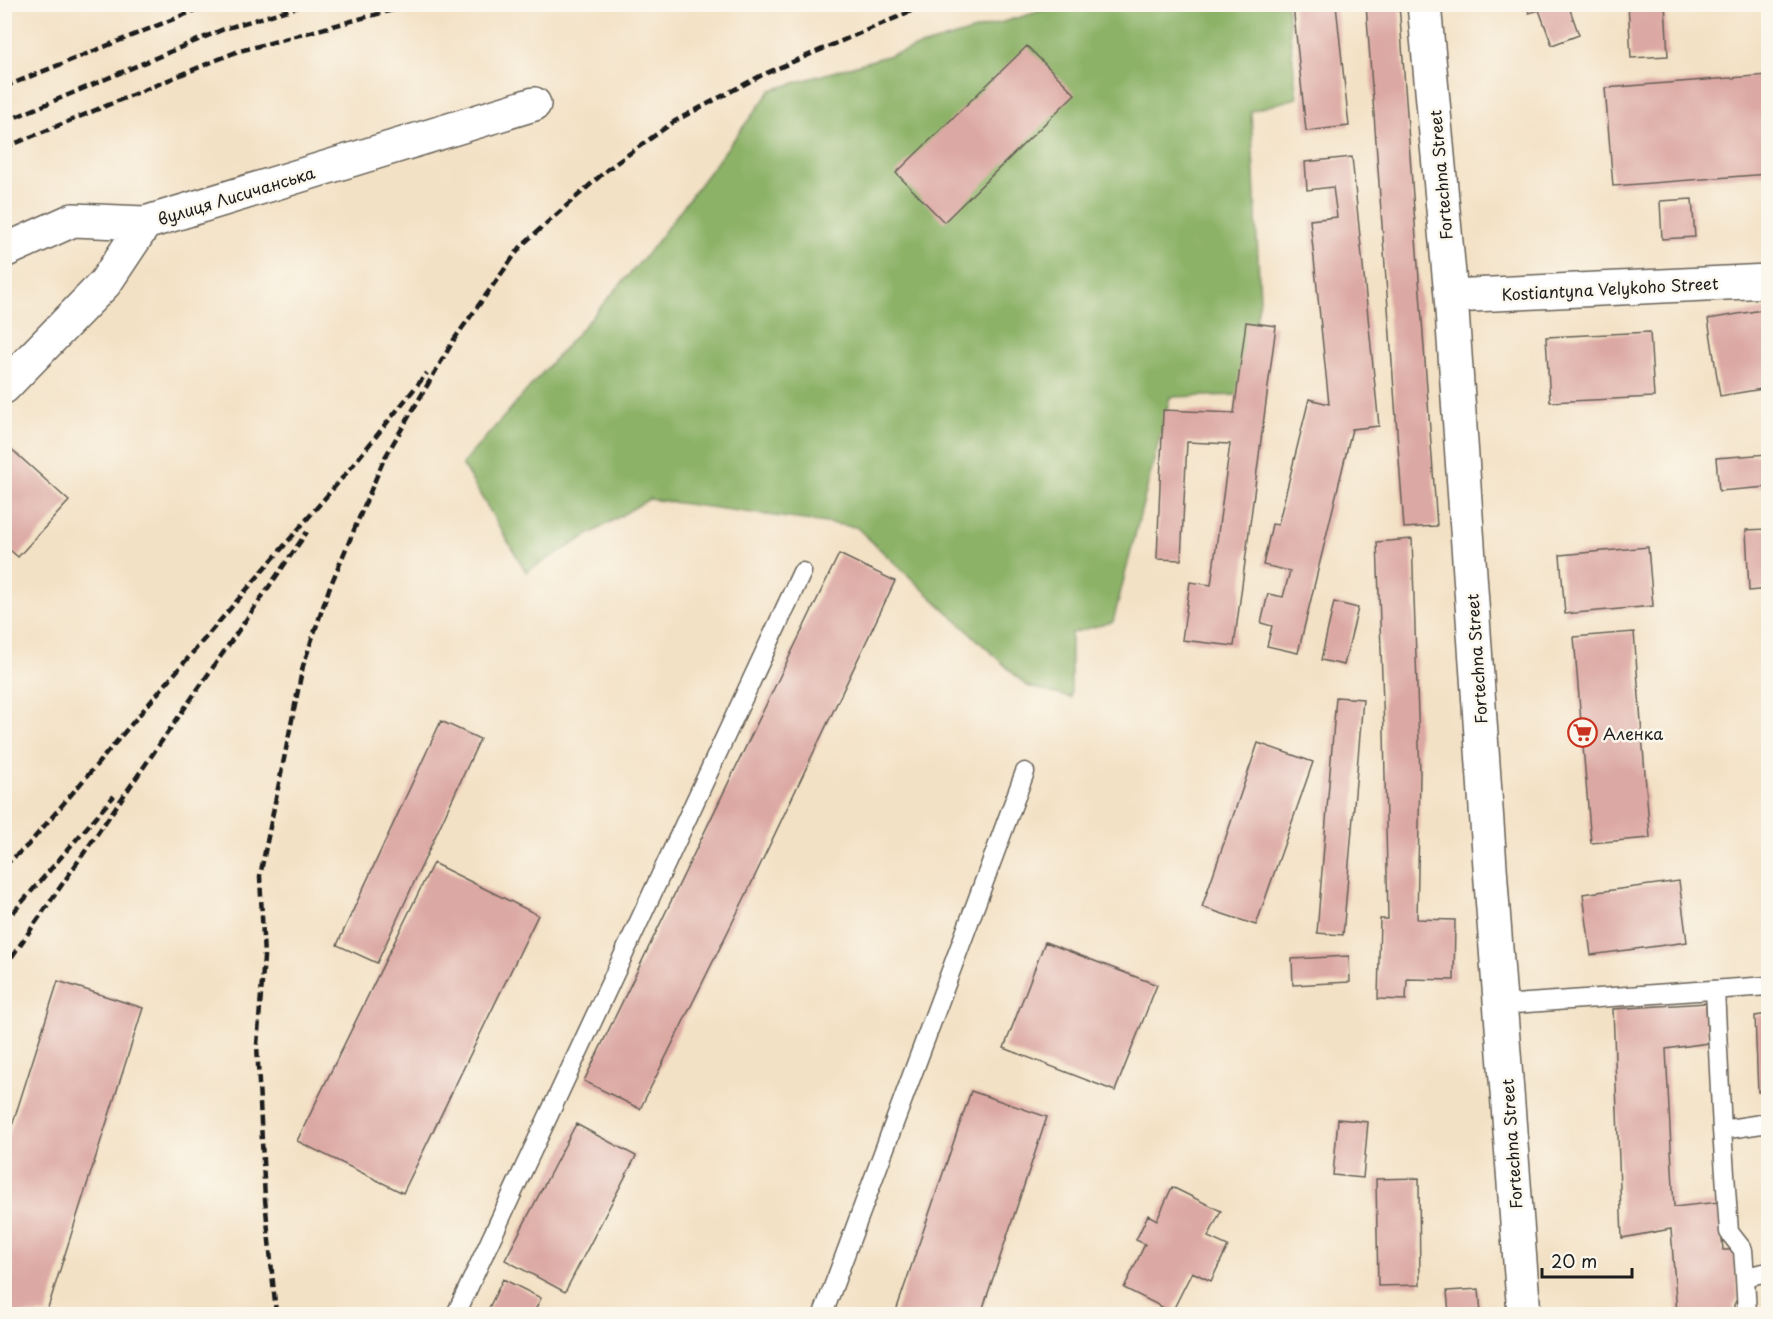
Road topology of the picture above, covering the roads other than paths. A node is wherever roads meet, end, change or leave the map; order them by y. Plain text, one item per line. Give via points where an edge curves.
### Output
1 (1424, 4) edge
2 (534, 104) dead end
3 (145, 223) junction
4 (4, 251) edge
5 (1768, 281) edge
6 (1451, 296) junction
7 (4, 387) edge
8 (802, 572) dead end
9 (1025, 772) dead end
10 (1768, 986) edge
11 (1715, 990) junction
12 (1500, 1005) junction
13 (1768, 1123) edge
14 (1722, 1130) junction
15 (1768, 1272) edge
16 (1745, 1277) junction
17 (456, 1314) edge
18 (823, 1314) edge
19 (1524, 1314) edge
20 (1746, 1314) edge

1 - 6 street, Fortechna Street
2 - 3 street, вулиця Лисичанська
3 - 4 street via 73,220
3 - 7 street, вулиця Лисичанська via 105,283
5 - 6 street, Kostiantyna Velykoho Street
6 - 12 street, Fortechna Street
8 - 17 lane
9 - 18 lane
10 - 11 lane
11 - 12 lane
11 - 14 lane
12 - 19 street, Fortechna Street
13 - 14 lane
14 - 16 lane via 1729,1232 1743,1250
15 - 16 lane
16 - 20 lane

